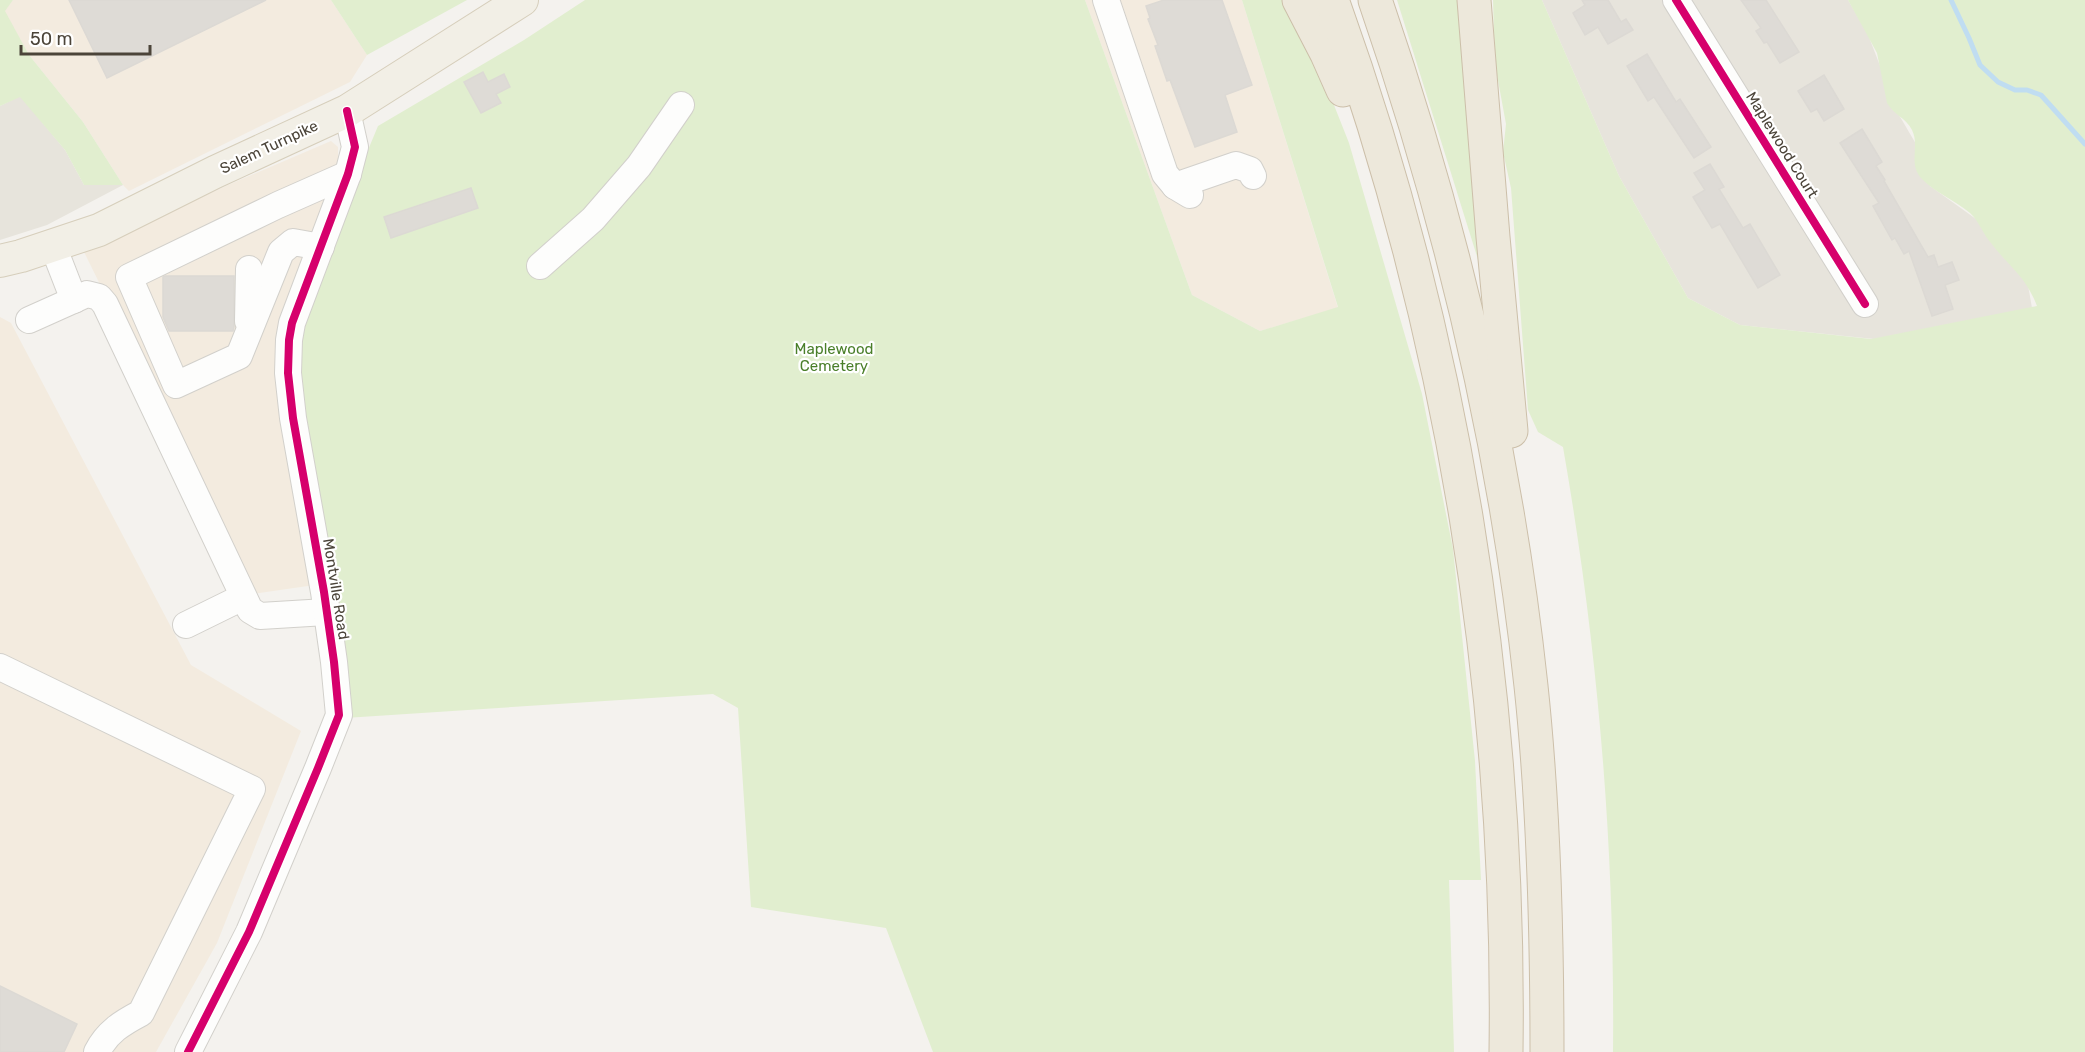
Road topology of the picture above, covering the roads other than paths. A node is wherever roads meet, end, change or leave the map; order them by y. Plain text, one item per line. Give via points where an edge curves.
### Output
1 (522, 0) edge
2 (1106, 0) edge
3 (1299, 0) edge
4 (1332, 0) edge
5 (1375, 0) edge
6 (1474, 0) edge
7 (1676, 0) edge
8 (681, 105) dead end
9 (346, 111) junction
10 (348, 174) junction
11 (1254, 176) dead end
12 (1390, 183) junction
13 (278, 205) junction
14 (53, 246) junction
15 (321, 247) junction
16 (287, 248) junction
17 (0, 261) edge
18 (540, 266) dead end
19 (74, 300) junction
20 (1865, 304) dead end
21 (28, 320) dead end
22 (248, 333) junction
23 (1508, 516) junction
24 (243, 597) junction
25 (326, 612) junction
26 (186, 625) dead end
27 (0, 667) edge
28 (97, 1052) edge
29 (188, 1052) edge
30 (1506, 1052) edge
31 (1546, 1052) edge

1 - 9 main road, Salem Turnpike
2 - 11 street via 1165,174 1182,191 1236,165 1250,170
3 - 12 highway via 1328,54 1363,140
4 - 12 highway
5 - 23 highway via 1452,252
6 - 23 highway via 1511,437
7 - 20 street, Maplewood Court
8 - 18 street via 624,184
9 - 10 street, Montville Road via 354,147
9 - 14 main road, Salem Turnpike via 99,230
10 - 13 street
10 - 15 street, Montville Road
12 - 30 highway via 1441,388 1475,577 1500,829
13 - 16 street
13 - 22 street via 129,277 176,385 239,356
14 - 17 main road, Salem Turnpike
14 - 19 street
15 - 16 street
15 - 25 street, Montville Road via 292,323 288,373
16 - 22 street
16 - 22 street via 258,258 243,282 241,315
19 - 21 street
19 - 24 street via 87,294 99,297 105,304
23 - 31 highway via 1526,647 1540,803 1546,922
24 - 25 street via 250,610 260,616
24 - 26 street
25 - 29 street, Montville Road via 339,715 249,932
27 - 28 street via 252,789 141,1013 117,1026

